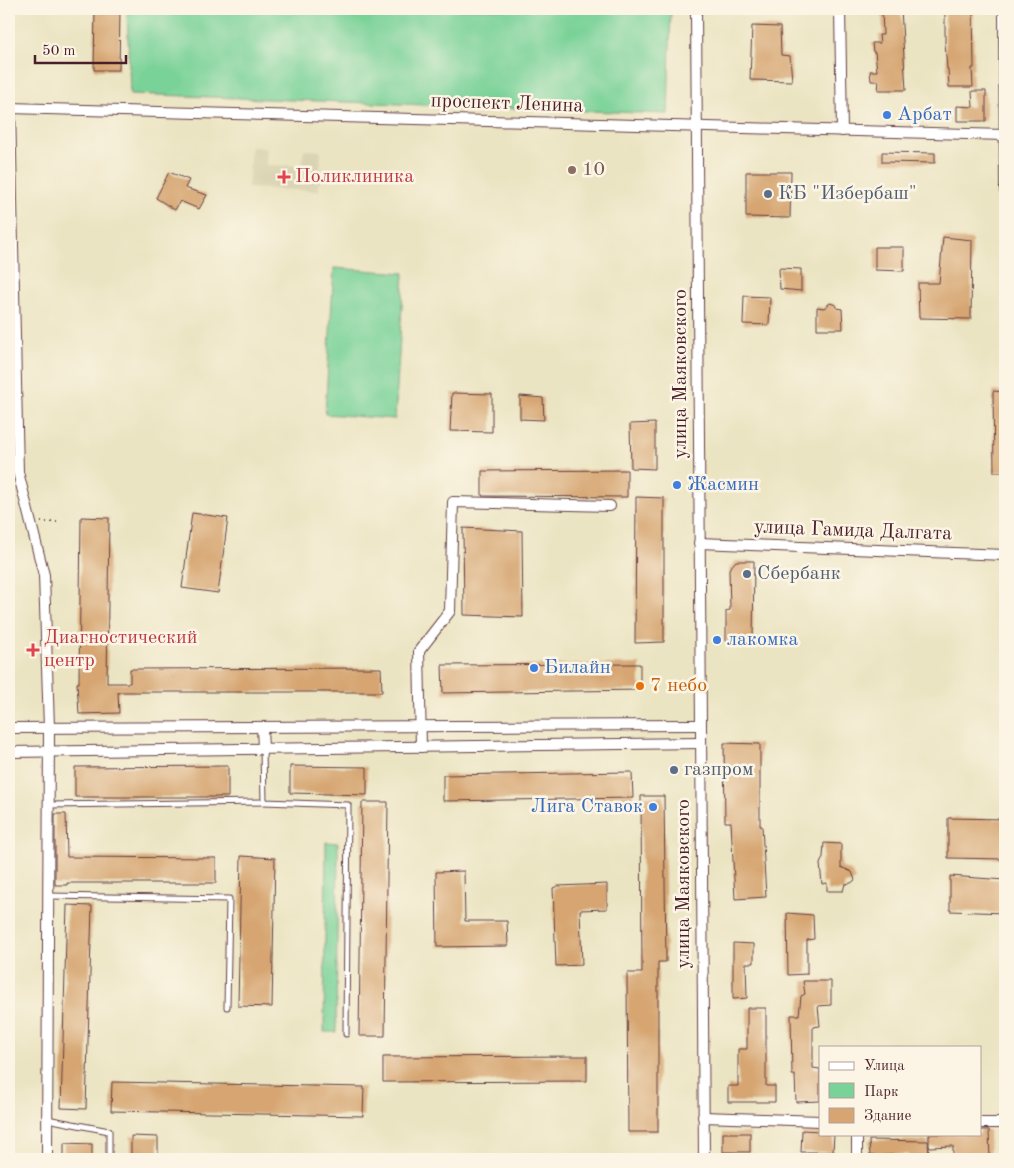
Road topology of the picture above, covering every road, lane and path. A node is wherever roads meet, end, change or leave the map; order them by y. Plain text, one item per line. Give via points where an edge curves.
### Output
1 (696, 9) edge
2 (840, 9) edge
3 (1004, 9) edge
4 (9, 108) edge
5 (696, 127) junction
6 (842, 131) junction
7 (1005, 135) edge
8 (1005, 191) edge
9 (610, 506) dead end
10 (699, 543) junction
11 (1005, 555) edge
12 (700, 725) junction
13 (421, 726) junction
14 (262, 727) junction
15 (9, 728) edge
16 (49, 728) junction
17 (700, 743) junction
18 (421, 747) junction
19 (263, 749) junction
20 (9, 752) edge
21 (49, 752) junction
22 (264, 802) junction
23 (49, 805) junction
24 (48, 896) junction
25 (227, 1007) dead end
26 (346, 1034) dead end
27 (703, 1117) junction
28 (47, 1119) junction
29 (819, 1120) edge
30 (982, 1123) edge
31 (1005, 1123) edge
32 (857, 1136) edge
33 (47, 1159) edge
34 (109, 1159) edge
35 (704, 1159) edge
36 (857, 1159) edge

1 - 5 street, улица Маяковского
2 - 6 street
3 - 7 street
4 - 5 street, проспект Ленина
4 - 16 street via 18,472 44,575
5 - 6 street, проспект Ленина
5 - 10 street, улица Маяковского
6 - 7 street, проспект Ленина
7 - 8 street
9 - 13 street via 452,502 450,612 419,651
10 - 11 street, улица Гамида Далгата
10 - 12 street, улица Маяковского
12 - 13 street
12 - 17 street, улица Маяковского
13 - 14 street
13 - 18 street
14 - 16 street
14 - 19 street
15 - 16 street
16 - 21 street
17 - 18 street
17 - 27 street, улица Маяковского
18 - 19 street
19 - 21 street
19 - 22 lane
20 - 21 street
21 - 23 street
22 - 23 lane
22 - 26 lane via 348,805
23 - 24 street
24 - 25 lane via 229,899
24 - 28 street
27 - 29 street
27 - 35 street, улица Маяковского
28 - 33 street
28 - 34 lane via 109,1131
30 - 31 street
32 - 36 street

